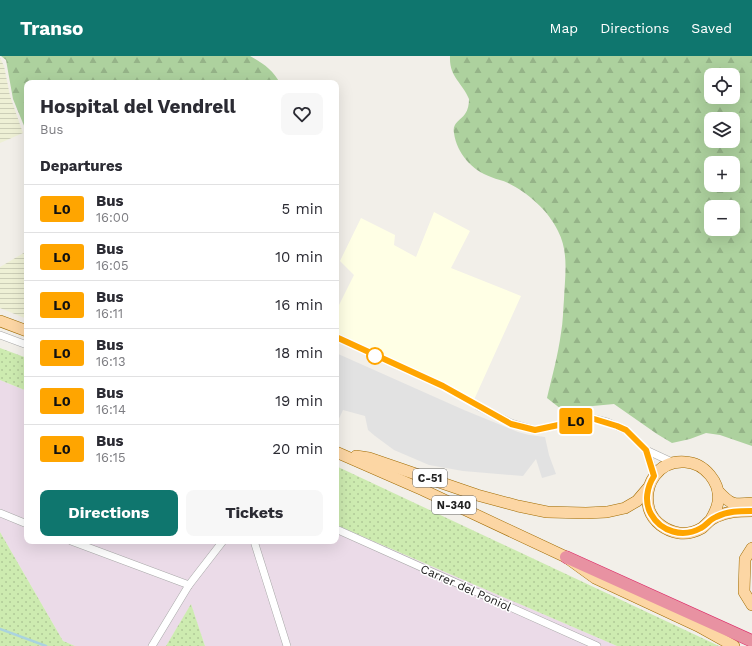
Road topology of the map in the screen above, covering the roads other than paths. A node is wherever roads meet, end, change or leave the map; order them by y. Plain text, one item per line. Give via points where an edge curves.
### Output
1 (0, 321) edge
2 (24, 330) edge
3 (0, 335) edge
4 (24, 344) edge
5 (479, 407) dead end
6 (646, 450) junction
7 (339, 453) edge
8 (674, 463) junction
9 (654, 476) junction
10 (648, 488) junction
11 (718, 491) junction
12 (752, 503) edge
13 (752, 511) edge
14 (0, 513) edge
15 (711, 519) junction
16 (24, 523) edge
17 (339, 530) edge
18 (79, 544) edge
19 (221, 544) edge
20 (255, 544) edge
21 (752, 548) edge
22 (566, 557) junction
23 (189, 585) junction
24 (752, 605) edge
25 (752, 641) edge
26 (152, 646) edge
27 (287, 646) edge
28 (597, 646) edge
29 (734, 646) edge

1 - 2 main road
3 - 4 street
5 - 6 street via 511,424 535,430 591,418 607,422 626,430
6 - 8 street
6 - 9 street
7 - 10 main road, C-51 via 369,458 477,495 548,512 607,512 625,508 637,501
7 - 22 main road, N-340
8 - 9 main road
8 - 11 main road via 685,462 706,471 714,480
9 - 10 main road
10 - 15 main road via 650,512 667,530 691,532 702,528
11 - 12 main road via 735,505
11 - 15 main road via 716,510
13 - 15 main road via 734,511
14 - 16 street
17 - 28 street, Carrer del Poniol
18 - 23 street
19 - 23 street
20 - 27 street
21 - 24 main road via 745,559 744,592
22 - 25 highway, N-340
22 - 29 main road via 595,578 698,626
23 - 26 street

